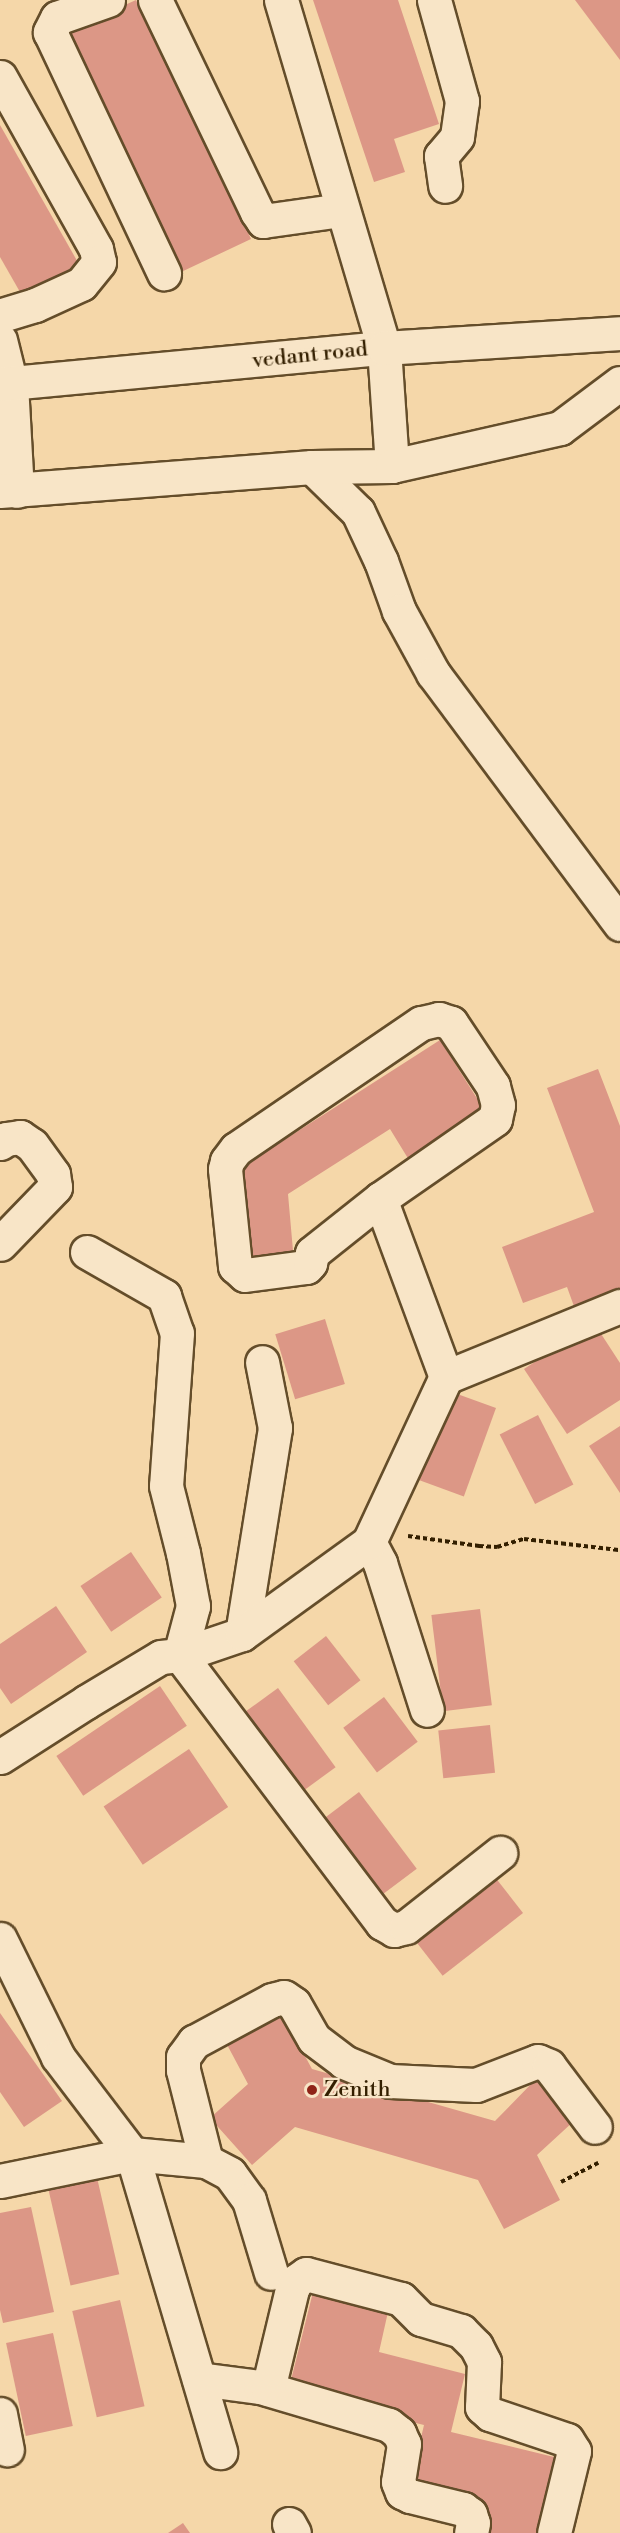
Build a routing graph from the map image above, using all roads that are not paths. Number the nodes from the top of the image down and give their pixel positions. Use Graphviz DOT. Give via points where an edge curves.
graph roads {
  1 [pos="108,0"];
  2 [pos="155,0"];
  3 [pos="281,0"];
  4 [pos="434,0"];
  5 [pos="0,77"];
  6 [pos="445,186"];
  7 [pos="341,210"];
  8 [pos="164,273"];
  9 [pos="0,316"];
  10 [pos="620,333"];
  11 [pos="0,340"];
  12 [pos="384,348"];
  13 [pos="620,383"];
  14 [pos="6,384"];
  15 [pos="392,466"];
  16 [pos="312,467"];
  17 [pos="8,491"];
  18 [pos="620,924"];
  19 [pos="0,1143"];
  20 [pos="380,1199"];
  21 [pos="0,1244"];
  22 [pos="87,1252"];
  23 [pos="620,1306"];
  24 [pos="262,1362"];
  25 [pos="446,1377"];
  26 [pos="371,1537"];
  27 [pos="242,1634"];
  28 [pos="180,1655"];
  29 [pos="427,1710"];
  30 [pos="4,1747"];
  31 [pos="500,1854"];
  32 [pos="0,1939"];
  33 [pos="595,2127"];
  34 [pos="132,2154"];
  35 [pos="206,2161"];
  36 [pos="0,2181"];
  37 [pos="271,2273"];
  38 [pos="199,2379"];
  39 [pos="268,2389"];
  40 [pos="0,2414"];
  41 [pos="7,2449"];
  42 [pos="220,2452"];
  43 [pos="471,2533"];
  44 [pos="554,2533"];
  1 -- 8 [label="street" via="57,18 50,32"];
  2 -- 7 [label="street" via="263,221"];
  3 -- 7 [label="street"];
  4 -- 6 [label="street" via="462,101 457,137 441,156"];
  5 -- 9 [label="street" via="96,249 99,262 81,284"];
  7 -- 12 [label="street"];
  10 -- 12 [label="street, vedant road"];
  11 -- 14 [label="street"];
  12 -- 14 [label="street, vedant road"];
  12 -- 15 [label="street"];
  13 -- 15 [label="street" via="561,428"];
  14 -- 17 [label="street"];
  15 -- 16 [label="street"];
  16 -- 17 [label="street"];
  16 -- 18 [label="street" via="358,512 399,611 433,673"];
  19 -- 21 [label="street" via="20,1137 32,1146 53,1174 55,1186"];
  20 -- 20 [label="street" via="495,1119 498,1105 493,1086 451,1023 439,1019 421,1023 236,1149 225,1169 235,1266 245,1275 306,1267 312,1253"];
  20 -- 25 [label="street"];
  22 -- 28 [label="street" via="164,1296 177,1333 166,1486 193,1606"];
  23 -- 25 [label="street"];
  24 -- 27 [label="street" via="275,1428"];
  25 -- 26 [label="street"];
  26 -- 27 [label="street"];
  26 -- 29 [label="street"];
  27 -- 28 [label="street"];
  28 -- 30 [label="street" via="161,1657"];
  28 -- 31 [label="street" via="382,1923 394,1930 406,1927"];
  32 -- 34 [label="street" via="58,2057"];
  33 -- 35 [label="street" via="549,2066 538,2061 476,2085 390,2081 344,2062 314,2039 294,2004 284,1997 194,2042 183,2057"];
  34 -- 35 [label="street"];
  34 -- 36 [label="street"];
  34 -- 38 [label="street"];
  35 -- 37 [label="street" via="230,2174 249,2200"];
  38 -- 39 [label="street"];
  38 -- 42 [label="street"];
  39 -- 43 [label="street" via="389,2425 404,2444 398,2482 402,2492 463,2509 474,2523"];
  39 -- 44 [label="street" via="296,2281 306,2274 400,2300 421,2319 461,2331 476,2346 484,2362 482,2407 490,2414 567,2440 573,2451"];
  40 -- 41 [label="street"];
}
